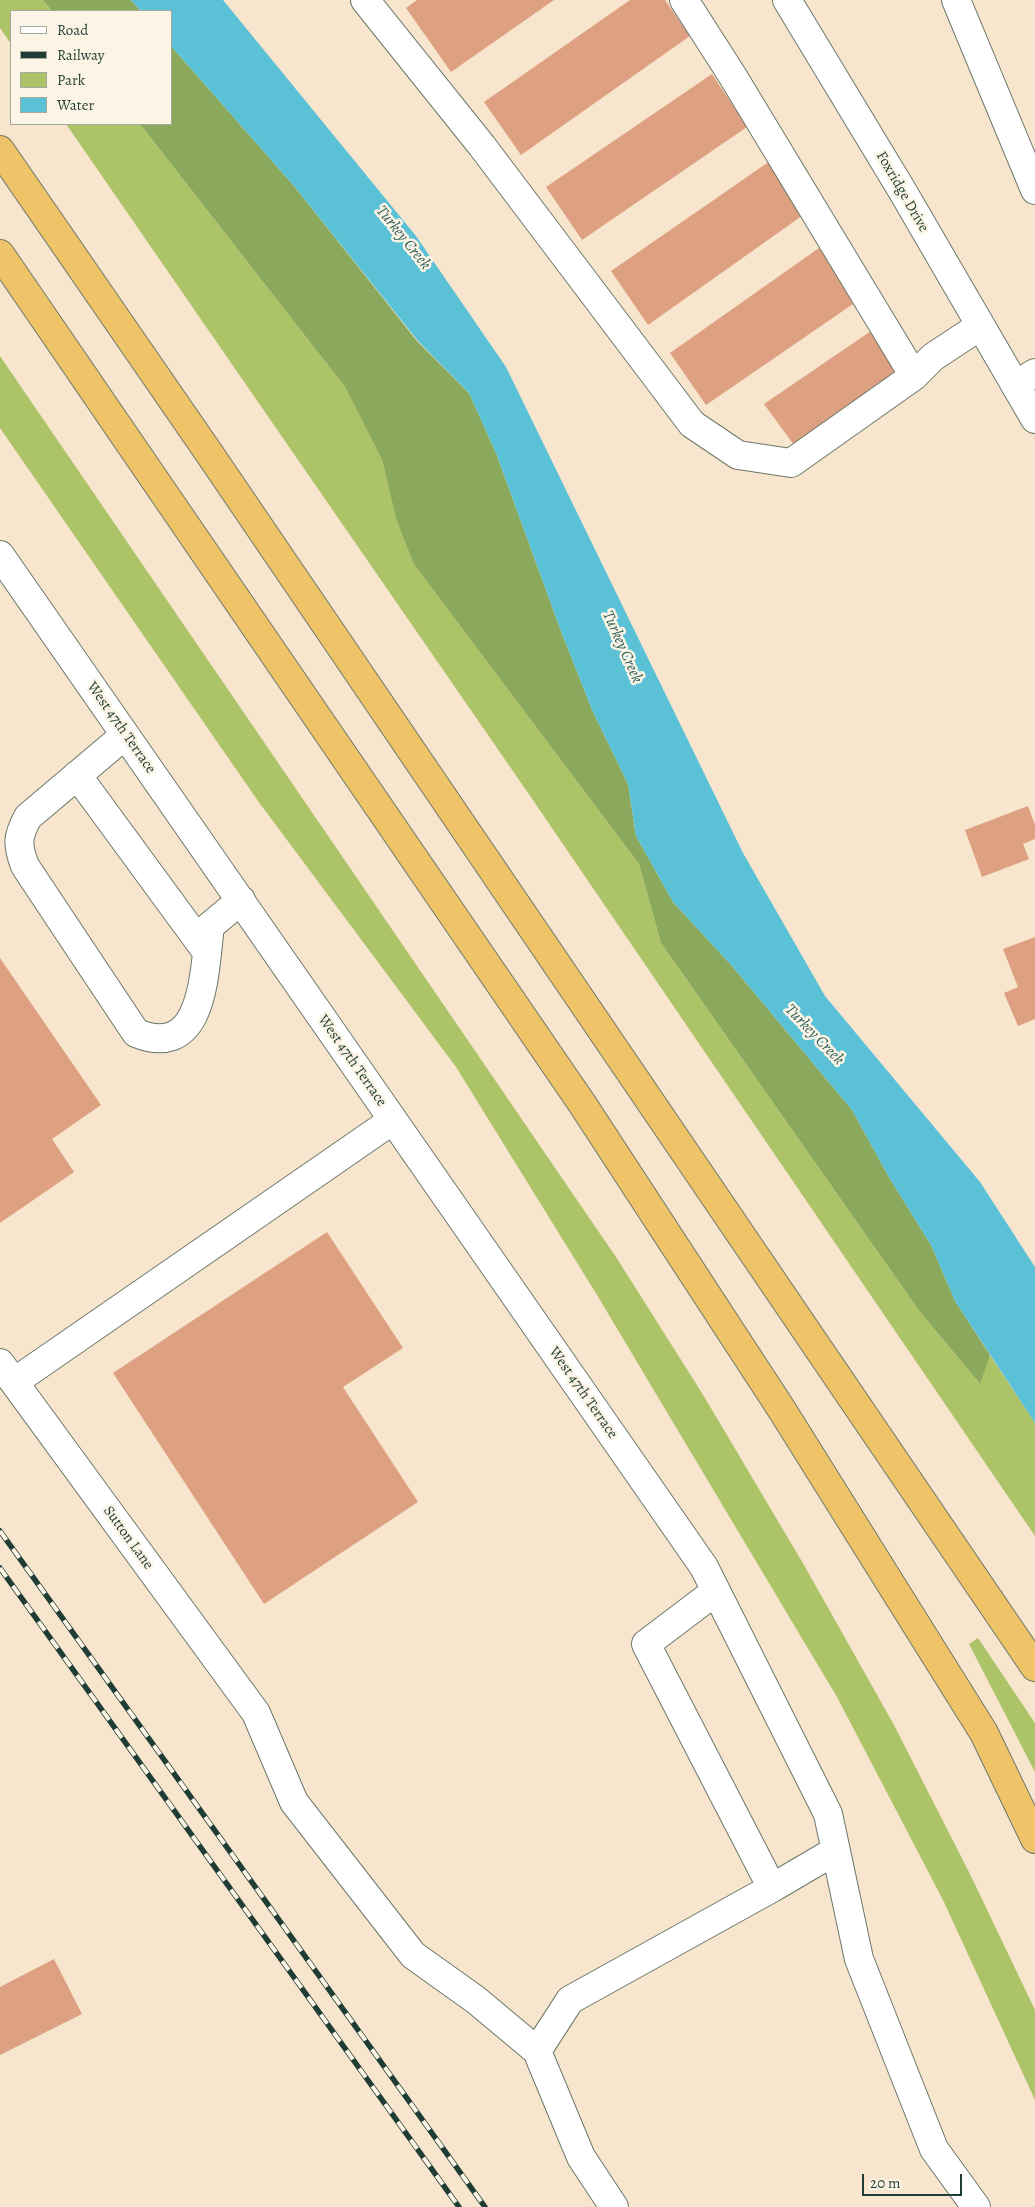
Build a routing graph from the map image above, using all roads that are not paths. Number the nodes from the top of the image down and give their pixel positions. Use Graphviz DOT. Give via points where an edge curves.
graph roads {
  1 [pos="365,0"];
  2 [pos="684,0"];
  3 [pos="787,0"];
  4 [pos="956,0"];
  5 [pos="0,150"];
  6 [pos="1035,190"];
  7 [pos="0,254"];
  8 [pos="980,326"];
  9 [pos="914,376"];
  10 [pos="1025,379"];
  11 [pos="1035,420"];
  12 [pos="0,555"];
  13 [pos="125,735"];
  14 [pos="77,775"];
  15 [pos="240,900"];
  16 [pos="206,952"];
  17 [pos="393,1120"];
  18 [pos="7,1372"];
  19 [pos="716,1591"];
  20 [pos="1035,1667"];
  21 [pos="1035,1839"];
  22 [pos="835,1851"];
  23 [pos="772,1888"];
  24 [pos="537,2051"];
  25 [pos="614,2207"];
  26 [pos="976,2207"];
  1 -- 9 [label="street" via="482,146 692,424 738,454 791,464"];
  2 -- 9 [label="street"];
  3 -- 8 [label="street, Foxridge Drive"];
  4 -- 6 [label="street"];
  5 -- 20 [label="highway"];
  7 -- 21 [label="highway" via="583,1106 782,1410 984,1733"];
  8 -- 9 [label="street" via="934,357"];
  8 -- 10 [label="street, Foxridge Drive"];
  10 -- 11 [label="street, Foxridge Drive"];
  12 -- 13 [label="street, West 47th Terrace"];
  13 -- 14 [label="street"];
  13 -- 15 [label="street, West 47th Terrace"];
  14 -- 16 [label="street"];
  14 -- 16 [label="street" via="28,817 21,830 18,848 25,866 136,1032 152,1039 173,1037 190,1022 200,1000"];
  15 -- 16 [label="street" via="210,926"];
  15 -- 17 [label="street, West 47th Terrace"];
  17 -- 18 [label="street"];
  17 -- 19 [label="street, West 47th Terrace" via="704,1567"];
  18 -- 24 [label="street, Sutton Lane" via="256,1713 294,1802 413,1955 476,2000"];
  19 -- 22 [label="street, West 47th Terrace" via="828,1814"];
  19 -- 23 [label="street" via="646,1644"];
  22 -- 23 [label="street"];
  22 -- 26 [label="street, West 47th Terrace" via="859,1959 930,2140"];
  23 -- 24 [label="street" via="570,2000"];
  24 -- 25 [label="street" via="581,2157"];
}
